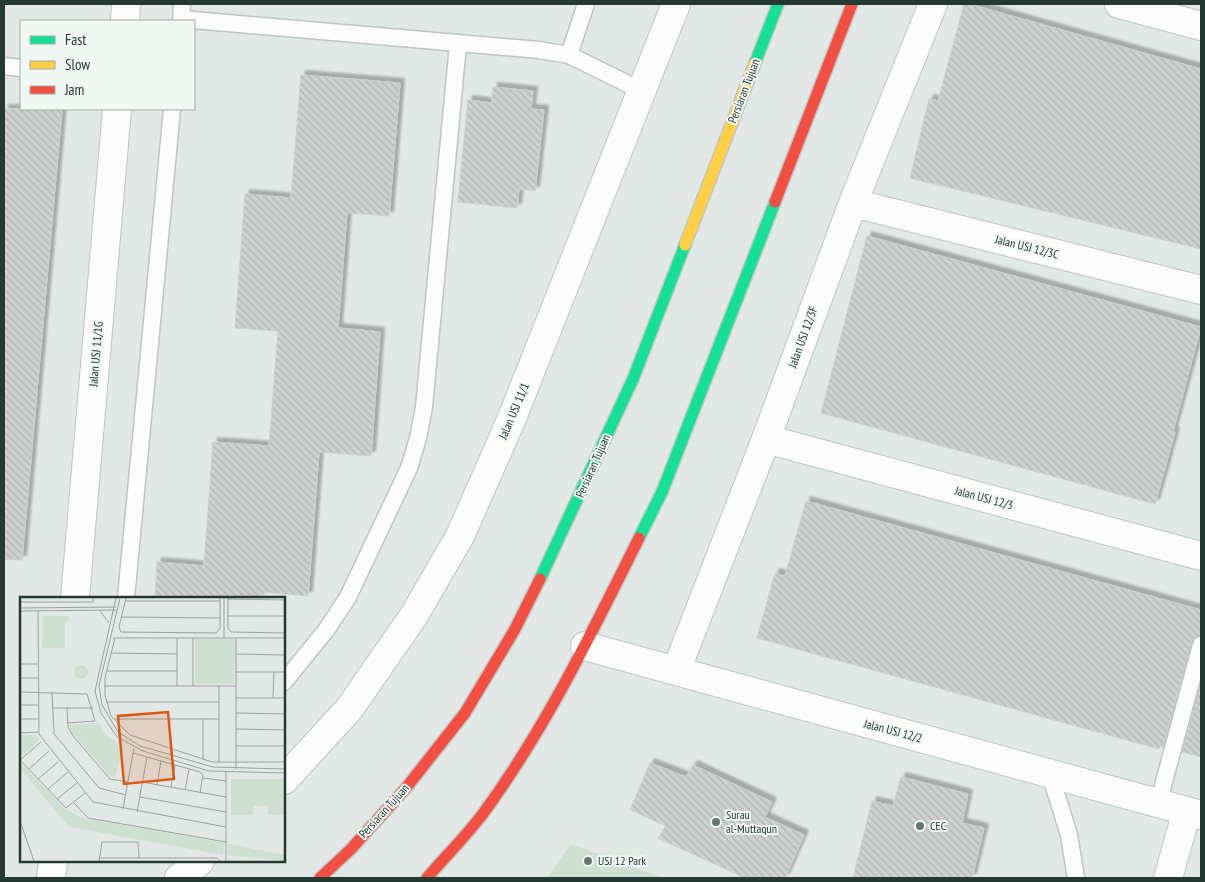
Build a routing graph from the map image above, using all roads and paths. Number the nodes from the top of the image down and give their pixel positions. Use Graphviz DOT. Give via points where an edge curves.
graph roads {
  1 [pos="126,4"];
  2 [pos="586,4"];
  3 [pos="676,4"];
  4 [pos="778,4"];
  5 [pos="852,4"];
  6 [pos="933,4"];
  7 [pos="1119,4"];
  8 [pos="181,15"];
  9 [pos="125,20"];
  10 [pos="1201,26"];
  11 [pos="458,44"];
  12 [pos="569,55"];
  13 [pos="4,66"];
  14 [pos="20,68"];
  15 [pos="642,91"];
  16 [pos="117,110"];
  17 [pos="172,110"];
  18 [pos="853,203"];
  19 [pos="1201,290"];
  20 [pos="766,439"];
  21 [pos="1201,556"];
  22 [pos="76,597"];
  23 [pos="126,597"];
  24 [pos="1201,645"];
  25 [pos="585,646"];
  26 [pos="676,671"];
  27 [pos="285,681"];
  28 [pos="1050,774"];
  29 [pos="285,779"];
  30 [pos="1158,804"];
  31 [pos="1194,814"];
  32 [pos="53,862"];
  33 [pos="199,862"];
  34 [pos="51,878"];
  35 [pos="179,878"];
  36 [pos="320,878"];
  37 [pos="428,878"];
  38 [pos="1076,878"];
  39 [pos="1168,878"];
  1 -- 9 [label="street"];
  2 -- 12 [label="lane"];
  3 -- 15 [label="street, Jalan USJ 11/1"];
  4 -- 36 [label="main road, Persiaran Tujuan" via="633,379 556,548 515,629 465,713 406,788"];
  5 -- 25 [label="main road" via="662,492"];
  6 -- 18 [label="street, Jalan USJ 12/3F"];
  7 -- 10 [label="street"];
  8 -- 11 [label="lane"];
  11 -- 12 [label="lane"];
  11 -- 27 [label="lane" via="424,407 418,438 408,468 348,597"];
  12 -- 15 [label="lane"];
  13 -- 14 [label="lane"];
  15 -- 29 [label="street, Jalan USJ 11/1" via="512,418 460,536 413,618 349,709"];
  16 -- 22 [label="street, Jalan USJ 11/1G"];
  17 -- 23 [label="lane"];
  18 -- 19 [label="street, Jalan USJ 12/3C"];
  18 -- 20 [label="street, Jalan USJ 12/3F"];
  20 -- 21 [label="street, Jalan USJ 12/3"];
  20 -- 26 [label="street, Jalan USJ 12/3F"];
  24 -- 30 [label="lane"];
  25 -- 26 [label="street, Jalan USJ 12/2"];
  25 -- 37 [label="main road" via="524,752 481,816"];
  26 -- 28 [label="street, Jalan USJ 12/2"];
  28 -- 30 [label="street, Jalan USJ 12/2"];
  28 -- 38 [label="lane" via="1069,835"];
  30 -- 31 [label="street, Jalan USJ 12/2"];
  31 -- 39 [label="street"];
  32 -- 34 [label="street"];
  33 -- 35 [label="street"];
}
